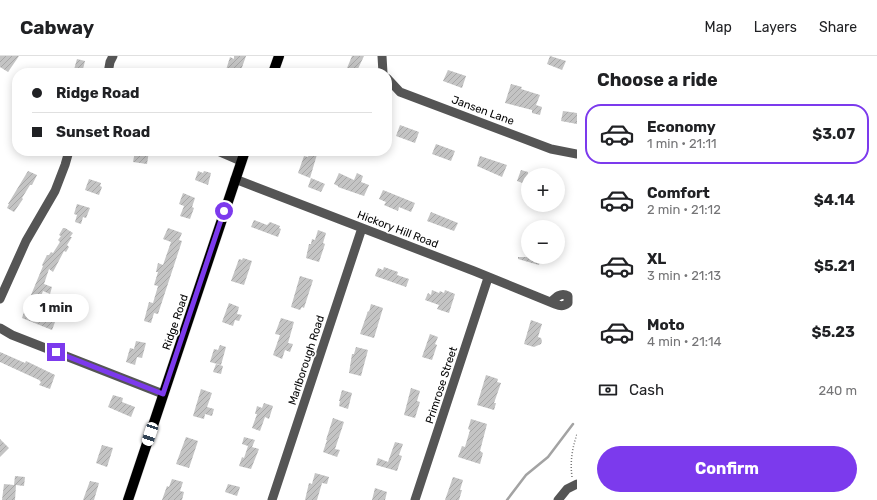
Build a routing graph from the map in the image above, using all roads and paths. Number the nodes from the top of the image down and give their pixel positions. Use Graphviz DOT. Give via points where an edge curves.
graph roads {
  1 [pos="114,56"];
  2 [pos="279,56"];
  3 [pos="382,56"];
  4 [pos="109,68"];
  5 [pos="275,68"];
  6 [pos="383,68"];
  7 [pos="392,83"];
  8 [pos="577,154"];
  9 [pos="68,156"];
  10 [pos="230,156"];
  11 [pos="243,156"];
  12 [pos="241,161"];
  13 [pos="235,179"];
  14 [pos="362,228"];
  15 [pos="488,278"];
  16 [pos="0,299"];
  17 [pos="551,302"];
  18 [pos="0,328"];
  19 [pos="163,394"];
  20 [pos="577,434"];
  21 [pos="575,486"];
  22 [pos="128,500"];
  23 [pos="272,500"];
  24 [pos="416,500"];
  25 [pos="558,500"];
  1 -- 4 [label="street"];
  2 -- 5 [label="main road"];
  3 -- 6 [label="street"];
  7 -- 8 [label="street, Jansen Lane" via="400,92 551,149"];
  9 -- 16 [label="street" via="55,191 26,241"];
  10 -- 12 [label="street"];
  11 -- 12 [label="main road, Ridge Road"];
  12 -- 13 [label="main road, Ridge Road"];
  13 -- 14 [label="street, Hickory Hill Road"];
  13 -- 19 [label="main road, Ridge Road"];
  14 -- 15 [label="street, Hickory Hill Road"];
  14 -- 23 [label="street, Marlborough Road"];
  15 -- 17 [label="street, Hickory Hill Road"];
  15 -- 24 [label="street, Primrose Street"];
  18 -- 19 [label="street"];
  19 -- 22 [label="main road, Ridge Road"];
  20 -- 21 [label="path" via="570,463"];
  21 -- 25 [label="street" via="567,489"];
}
